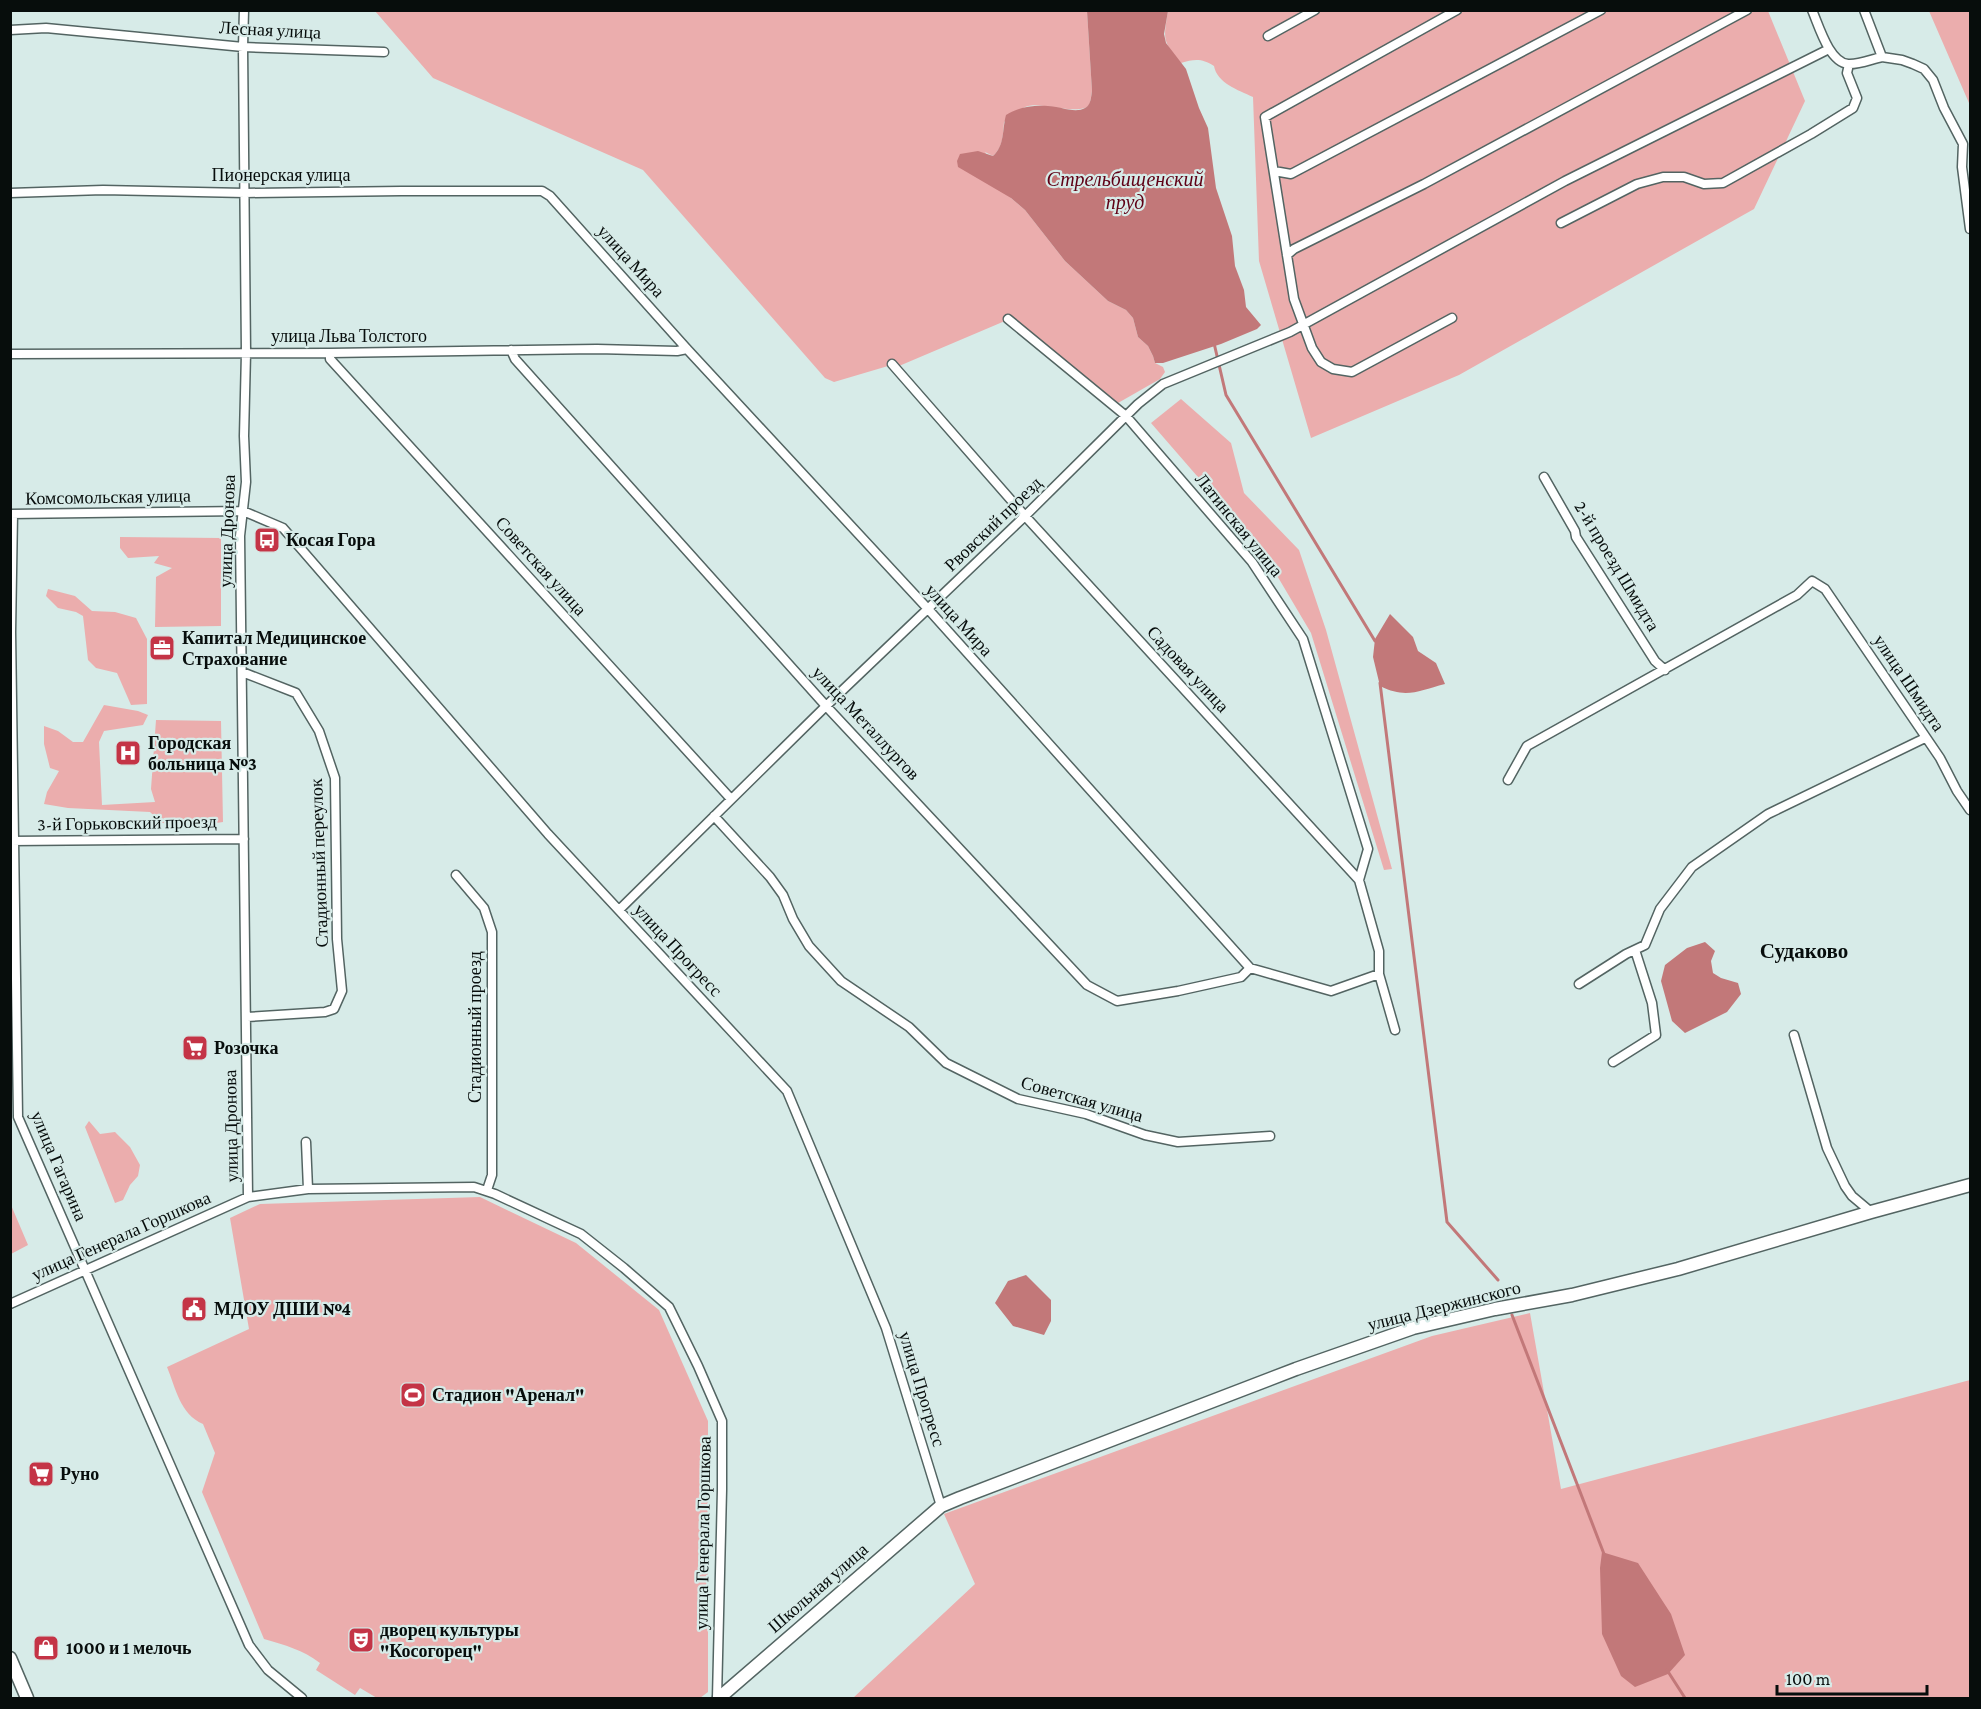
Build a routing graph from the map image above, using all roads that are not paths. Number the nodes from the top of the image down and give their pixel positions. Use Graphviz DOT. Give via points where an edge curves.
graph roads {
  1 [pos="244,10"];
  2 [pos="1315,10"];
  3 [pos="1457,10"];
  4 [pos="1601,10"];
  5 [pos="1747,10"];
  6 [pos="1812,10"];
  7 [pos="1864,10"];
  8 [pos="10,30"];
  9 [pos="1268,36"];
  10 [pos="243,47"];
  11 [pos="1829,50"];
  12 [pos="384,51"];
  13 [pos="1882,57"];
  14 [pos="1848,64"];
  15 [pos="1274,171"];
  16 [pos="10,193"];
  17 [pos="245,193"];
  18 [pos="550,196"];
  19 [pos="1561,223"];
  20 [pos="1971,229"];
  21 [pos="1287,255"];
  22 [pos="1452,318"];
  23 [pos="1008,319"];
  24 [pos="1304,325"];
  25 [pos="687,349"];
  26 [pos="511,350"];
  27 [pos="246,353"];
  28 [pos="330,353"];
  29 [pos="10,354"];
  30 [pos="892,364"];
  31 [pos="1126,416"];
  32 [pos="1544,477"];
  33 [pos="243,511"];
  34 [pos="12,514"];
  35 [pos="1025,516"];
  36 [pos="928,609"];
  37 [pos="1665,670"];
  38 [pos="242,672"];
  39 [pos="826,706"];
  40 [pos="1925,738"];
  41 [pos="1508,780"];
  42 [pos="731,799"];
  43 [pos="1971,810"];
  44 [pos="714,816"];
  45 [pos="244,838"];
  46 [pos="12,841"];
  47 [pos="456,875"];
  48 [pos="1359,880"];
  49 [pos="619,910"];
  50 [pos="1635,950"];
  51 [pos="1250,968"];
  52 [pos="1379,974"];
  53 [pos="1580,984"];
  54 [pos="247,1017"];
  55 [pos="1395,1030"];
  56 [pos="1794,1035"];
  57 [pos="1613,1062"];
  58 [pos="1270,1136"];
  59 [pos="306,1142"];
  60 [pos="1971,1185"];
  61 [pos="309,1189"];
  62 [pos="487,1190"];
  63 [pos="248,1197"];
  64 [pos="1871,1212"];
  65 [pos="86,1271"];
  66 [pos="10,1304"];
  67 [pos="941,1506"];
  68 [pos="10,1658"];
  69 [pos="297,1697"];
  70 [pos="27,1698"];
  71 [pos="718,1698"];
  1 -- 10 [label="street, улица Дронова"];
  2 -- 9 [label="street"];
  3 -- 15 [label="street" via="1265,117"];
  4 -- 15 [label="street" via="1291,174"];
  5 -- 21 [label="street"];
  6 -- 11 [label="street"];
  7 -- 13 [label="street"];
  8 -- 10 [label="street, Лесная улица" via="46,28"];
  10 -- 12 [label="street, Лесная улица"];
  10 -- 17 [label="street, улица Дронова"];
  11 -- 14 [label="street"];
  11 -- 24 [label="street, Рвовский проезд" via="1565,181"];
  13 -- 14 [label="street"];
  13 -- 20 [label="street" via="1913,64 1933,80 1963,144 1962,167"];
  14 -- 19 [label="street" via="1847,73 1857,98 1853,108 1723,183 1663,177 1637,184"];
  15 -- 21 [label="street"];
  16 -- 17 [label="street, Пионерская улица"];
  17 -- 18 [label="street, Пионерская улица" via="542,191"];
  17 -- 27 [label="street, улица Дронова"];
  18 -- 25 [label="street, улица Мира"];
  21 -- 24 [label="street" via="1294,299"];
  22 -- 24 [label="street" via="1352,372 1333,369 1322,362"];
  23 -- 31 [label="street, Латинская улица"];
  24 -- 31 [label="street, Рвовский проезд" via="1163,384"];
  25 -- 26 [label="street, улица Льва Толстого"];
  25 -- 36 [label="street, улица Мира"];
  26 -- 28 [label="street, улица Льва Толстого"];
  26 -- 39 [label="street, улица Металлургов"];
  27 -- 28 [label="street, улица Льва Толстого"];
  27 -- 29 [label="street, улица Льва Толстого"];
  27 -- 33 [label="street, улица Дронова"];
  28 -- 42 [label="street, Советская улица" via="330,359"];
  30 -- 35 [label="street, Садовая улица"];
  31 -- 35 [label="street, Рвовский проезд"];
  31 -- 48 [label="street, Латинская улица" via="1252,562 1303,639 1368,849"];
  32 -- 37 [label="street, 2-й проезд Шмидта" via="1576,537 1655,661"];
  33 -- 34 [label="street, Комсомольская улица"];
  33 -- 38 [label="street, улица Дронова"];
  33 -- 49 [label="street, улица Прогресс" via="283,528 548,834"];
  34 -- 46 [label="street, улица Гагарина"];
  35 -- 36 [label="street, Рвовский проезд"];
  35 -- 48 [label="street, Садовая улица"];
  36 -- 39 [label="street, Рвовский проезд"];
  36 -- 51 [label="street, улица Мира"];
  37 -- 40 [label="street, улица Шмидта" via="1797,595 1812,581 1825,589"];
  37 -- 41 [label="street" via="1527,746"];
  38 -- 45 [label="street, улица Дронова"];
  38 -- 54 [label="street, Стадионный переулок" via="296,693 319,731 335,778 337,939 342,992 334,1009 325,1012"];
  39 -- 42 [label="street, Рвовский проезд"];
  39 -- 51 [label="street, улица Металлургов" via="1087,985 1117,1001 1241,977"];
  40 -- 43 [label="street, улица Шмидта"];
  40 -- 50 [label="street" via="1768,814 1692,867 1660,909 1645,945"];
  42 -- 44 [label="street, Рвовский проезд"];
  44 -- 49 [label="street, Рвовский проезд"];
  44 -- 58 [label="street, Советская улица" via="770,877 809,946 841,981 909,1027 946,1063 1018,1099 1086,1114 1145,1135 1178,1142"];
  45 -- 46 [label="street, 3-й Горьковский проезд"];
  45 -- 54 [label="street, улица Дронова"];
  46 -- 65 [label="street, улица Гагарина" via="18,1117"];
  47 -- 62 [label="street, Стадионный проезд" via="484,908 492,932 492,1175"];
  48 -- 52 [label="street, Садовая улица" via="1379,951"];
  49 -- 67 [label="street, улица Прогресс" via="787,1091 886,1328"];
  50 -- 53 [label="street"];
  50 -- 57 [label="street" via="1652,1003 1656,1035"];
  51 -- 52 [label="street" via="1331,991"];
  52 -- 55 [label="street, Садовая улица"];
  54 -- 63 [label="street, улица Дронова"];
  56 -- 64 [label="street" via="1827,1148 1845,1186"];
  59 -- 61 [label="street"];
  60 -- 64 [label="street, улица Дзержинского"];
  61 -- 62 [label="street, улица Генерала Горшкова"];
  61 -- 63 [label="street, улица Генерала Горшкова"];
  62 -- 71 [label="street, улица Генерала Горшкова" via="580,1234 624,1268 669,1307 698,1366 722,1421"];
  63 -- 65 [label="street, улица Генерала Горшкова"];
  64 -- 67 [label="street, улица Дзержинского" via="1678,1269 1413,1328"];
  65 -- 66 [label="street, улица Генерала Горшкова"];
  65 -- 69 [label="street, улица Гагарина" via="249,1645"];
  67 -- 71 [label="street, Школьная улица"];
  68 -- 70 [label="street"];
}
